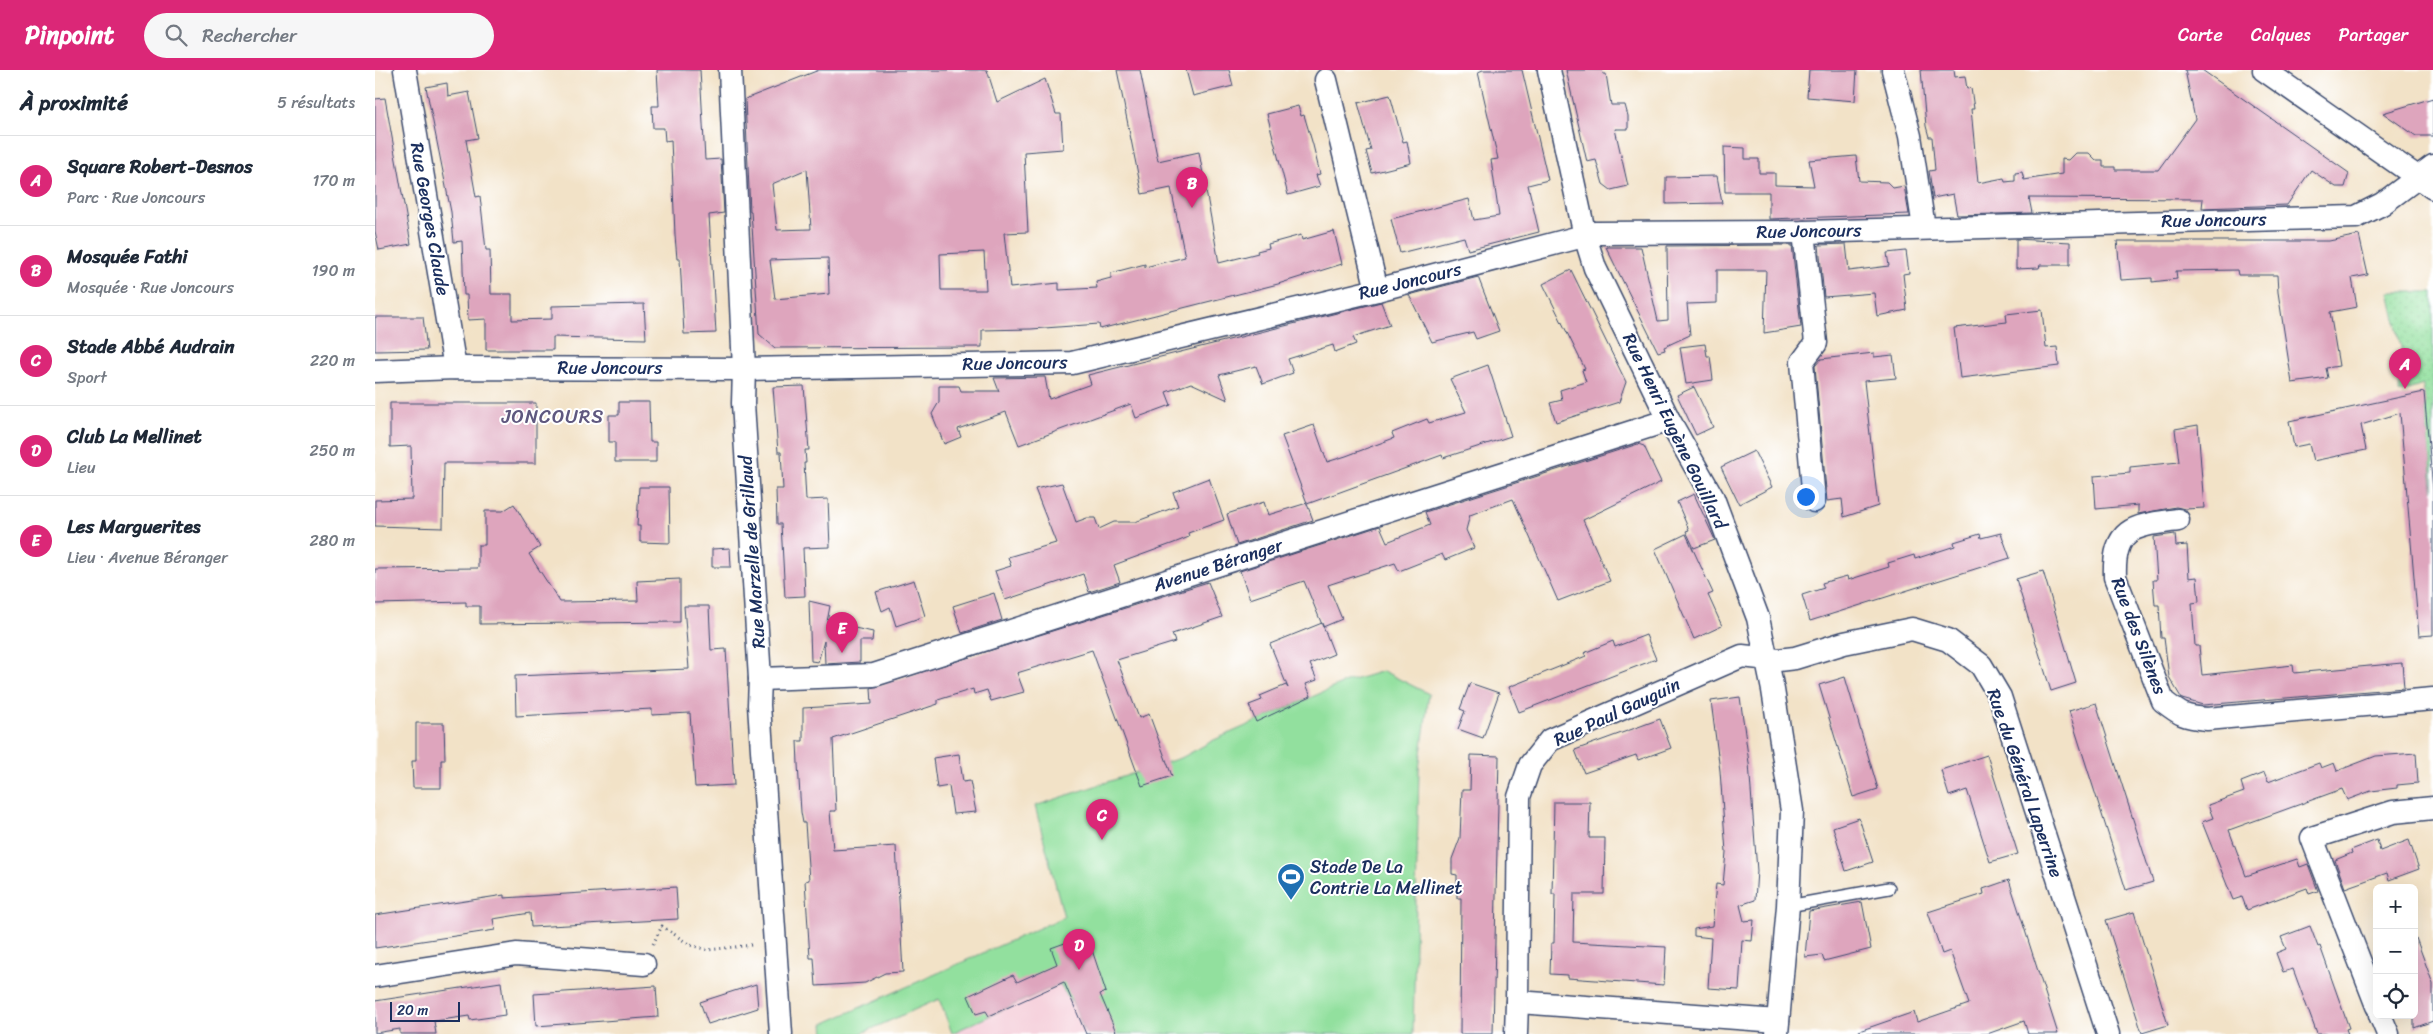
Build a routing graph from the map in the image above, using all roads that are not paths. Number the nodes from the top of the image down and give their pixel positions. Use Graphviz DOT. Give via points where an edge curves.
graph roads {
  1 [pos="405,70"];
  2 [pos="730,70"];
  3 [pos="1549,70"];
  4 [pos="1893,70"];
  5 [pos="2263,70"];
  6 [pos="1326,80"];
  7 [pos="2428,177"];
  8 [pos="1924,228"];
  9 [pos="1804,232"];
  10 [pos="1585,236"];
  11 [pos="1377,290"];
  12 [pos="455,368"];
  13 [pos="744,369"];
  14 [pos="375,371"];
  15 [pos="1669,420"];
  16 [pos="1814,501"];
  17 [pos="2178,520"];
  18 [pos="1767,658"];
  19 [pos="760,679"];
  20 [pos="2433,699"];
  21 [pos="2433,808"];
  22 [pos="1889,888"];
  23 [pos="1788,906"];
  24 [pos="644,964"];
  25 [pos="375,976"];
  26 [pos="2373,996"];
  27 [pos="1517,1002"];
  28 [pos="2382,1019"];
  29 [pos="1777,1027"];
  30 [pos="781,1034"];
  31 [pos="1516,1034"];
  32 [pos="2108,1034"];
  33 [pos="2388,1034"];
  1 -- 12 [label="street, Rue Georges Claude"];
  2 -- 13 [label="street, Rue Marzelle de Grillaud"];
  3 -- 10 [label="street, Rue Henri Eugène Gouillard"];
  4 -- 8 [label="street" via="1910,136"];
  5 -- 7 [label="street"];
  6 -- 11 [label="street"];
  7 -- 8 [label="street, Rue Joncours" via="2356,217"];
  8 -- 9 [label="street, Rue Joncours"];
  9 -- 10 [label="street, Rue Joncours" via="1595,233"];
  9 -- 16 [label="street" via="1816,342 1802,362"];
  10 -- 11 [label="street, Rue Joncours"];
  10 -- 15 [label="street, Rue Henri Eugène Gouillard" via="1595,268"];
  11 -- 13 [label="street, Rue Joncours" via="1072,363"];
  12 -- 13 [label="street, Rue Joncours"];
  12 -- 14 [label="street, Rue Joncours"];
  13 -- 19 [label="street, Rue Marzelle de Grillaud" via="743,403"];
  15 -- 18 [label="street, Rue Henri Eugène Gouillard" via="1713,498 1758,618"];
  15 -- 19 [label="street, Avenue Béranger" via="874,675"];
  17 -- 20 [label="street, Rue des Silènes" via="2133,528 2121,539 2114,557 2115,577 2163,701 2174,710 2186,717 2207,719"];
  18 -- 23 [label="street, Rue Henri Eugène Gouillard" via="1792,811"];
  18 -- 27 [label="street, Rue Paul Gauguin" via="1742,656 1550,740 1530,765 1519,797"];
  18 -- 32 [label="street, Rue du Général Laperrine" via="1795,658 1913,628 1948,640 1981,665 1999,697"];
  19 -- 30 [label="street, Rue Marzelle de Grillaud" via="759,705"];
  21 -- 26 [label="street" via="2393,812 2313,838"];
  22 -- 23 [label="lane"];
  23 -- 29 [label="street, Rue Henri Eugène Gouillard"];
  24 -- 25 [label="street" via="516,954"];
  27 -- 29 [label="street"];
  27 -- 31 [label="street, Rue Paul Gauguin"];
  28 -- 33 [label="street"];
}
